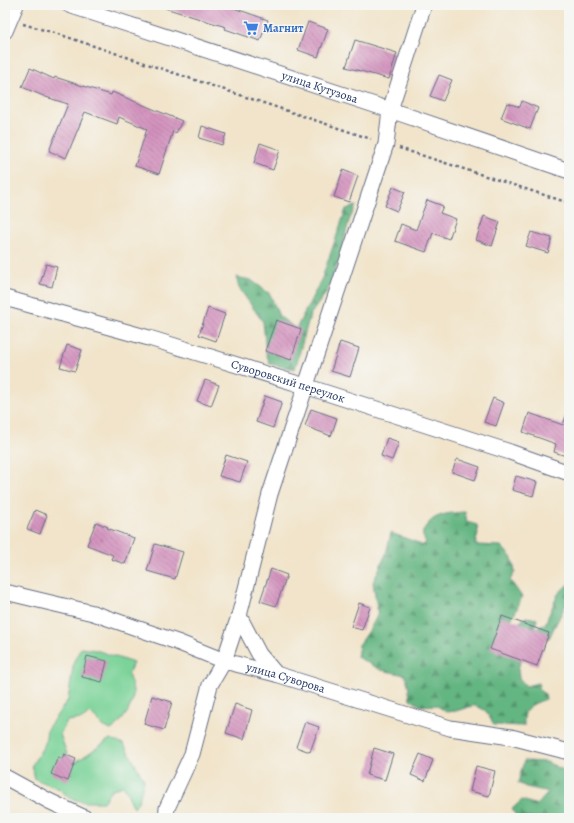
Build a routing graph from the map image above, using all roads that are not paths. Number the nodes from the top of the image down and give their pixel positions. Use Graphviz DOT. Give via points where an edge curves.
graph roads {
  1 [pos="16,5"];
  2 [pos="69,5"];
  3 [pos="424,5"];
  4 [pos="7,26"];
  5 [pos="390,110"];
  6 [pos="569,171"];
  7 [pos="5,298"];
  8 [pos="306,386"];
  9 [pos="569,473"];
  10 [pos="5,592"];
  11 [pos="239,616"];
  12 [pos="224,661"];
  13 [pos="276,674"];
  14 [pos="569,752"];
  15 [pos="5,777"];
  16 [pos="85,818"];
  17 [pos="166,818"];
  1 -- 4 [label="street"];
  2 -- 5 [label="street, улица Кутузова"];
  3 -- 5 [label="street"];
  5 -- 6 [label="street, улица Кутузова"];
  5 -- 8 [label="street" via="386,144"];
  7 -- 8 [label="street, Суворовский переулок" via="149,338"];
  8 -- 9 [label="street, Суворовский переулок"];
  8 -- 11 [label="street" via="270,494"];
  10 -- 12 [label="street, улица Суворова" via="93,613"];
  11 -- 12 [label="street"];
  11 -- 13 [label="street" via="259,654"];
  12 -- 13 [label="street, улица Суворова"];
  12 -- 17 [label="street" via="210,685 192,754 167,808"];
  13 -- 14 [label="street, улица Суворова" via="450,728 511,737"];
  15 -- 16 [label="street"];
}
